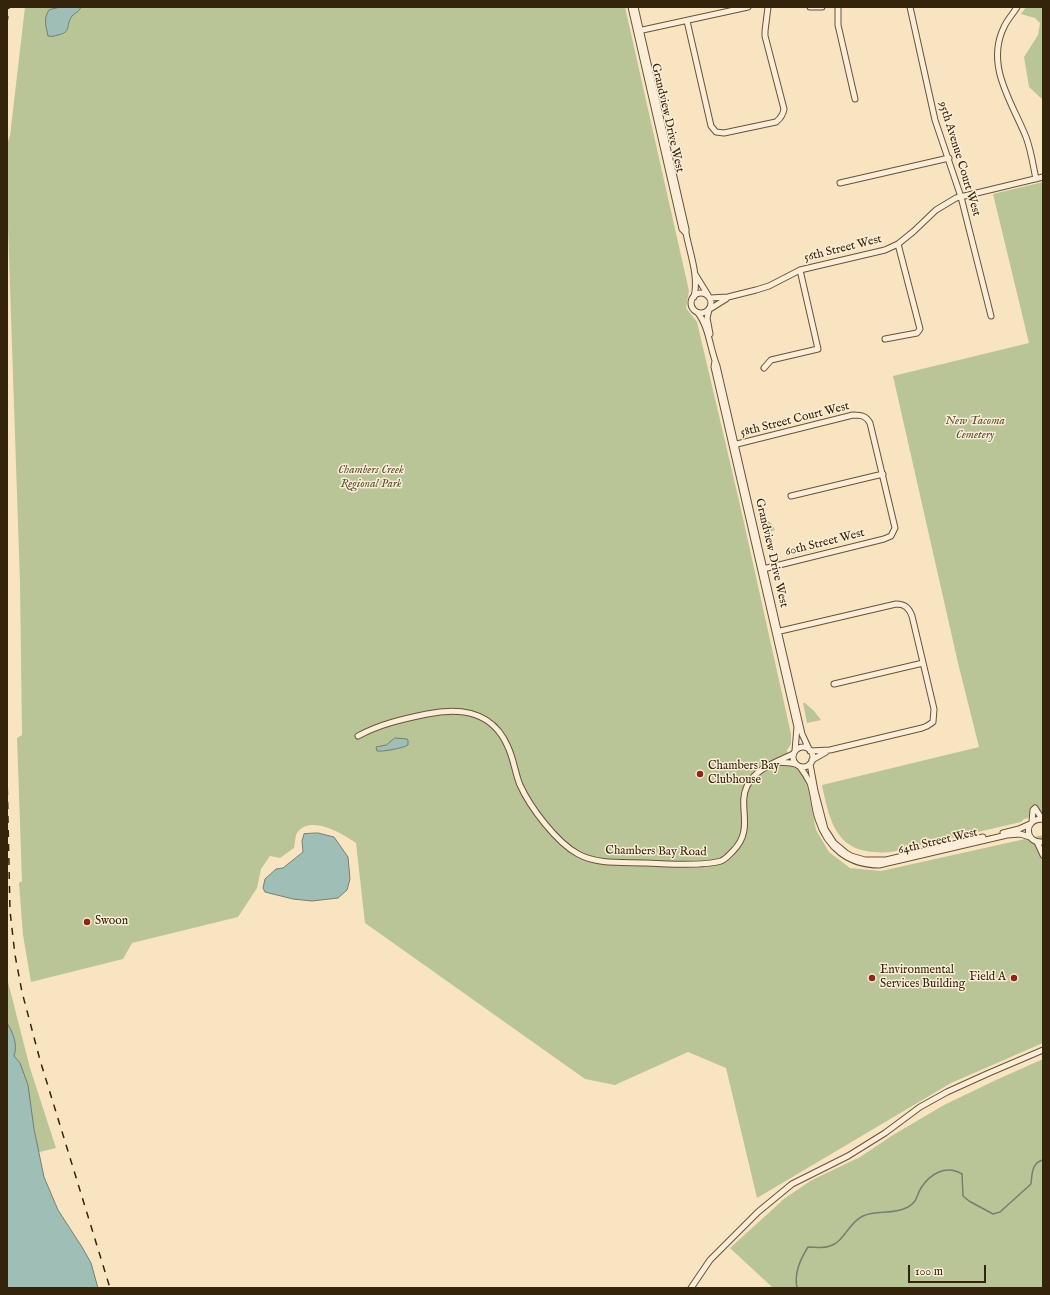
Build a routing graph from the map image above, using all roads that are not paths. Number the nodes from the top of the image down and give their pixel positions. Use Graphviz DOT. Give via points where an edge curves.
graph roads {
  1 [pos="631,7"];
  2 [pos="635,7"];
  3 [pos="748,7"];
  4 [pos="768,7"];
  5 [pos="810,7"];
  6 [pos="822,7"];
  7 [pos="838,7"];
  8 [pos="910,7"];
  9 [pos="1017,7"];
  10 [pos="687,21"];
  11 [pos="639,31"];
  12 [pos="855,99"];
  13 [pos="949,158"];
  14 [pos="1043,177"];
  15 [pos="1036,179"];
  16 [pos="840,183"];
  17 [pos="961,197"];
  18 [pos="898,244"];
  19 [pos="800,270"];
  20 [pos="695,274"];
  21 [pos="694,297"];
  22 [pos="709,297"];
  23 [pos="728,297"];
  24 [pos="709,310"];
  25 [pos="698,313"];
  26 [pos="991,316"];
  27 [pos="709,337"];
  28 [pos="885,339"];
  29 [pos="764,368"];
  30 [pos="734,445"];
  31 [pos="883,474"];
  32 [pos="791,496"];
  33 [pos="762,569"];
  34 [pos="777,632"];
  35 [pos="923,663"];
  36 [pos="834,684"];
  37 [pos="358,736"];
  38 [pos="809,750"];
  39 [pos="830,750"];
  40 [pos="794,752"];
  41 [pos="775,762"];
  42 [pos="811,762"];
  43 [pos="795,764"];
  44 [pos="800,767"];
  45 [pos="1042,819"];
  46 [pos="1031,823"];
  47 [pos="1030,837"];
  48 [pos="1037,842"];
  49 [pos="1043,842"];
  50 [pos="1043,855"];
  51 [pos="851,857"];
  52 [pos="1043,1050"];
  53 [pos="691,1288"];
  1 -- 11 [label="street, Grandview Drive West"];
  2 -- 11 [label="street, Grandview Drive West"];
  3 -- 10 [label="street"];
  4 -- 10 [label="street" via="765,31 783,113 776,122 724,133 716,132 711,126"];
  5 -- 6 [label="street"];
  7 -- 12 [label="street" via="838,25"];
  8 -- 13 [label="street, 95th Avenue Court West" via="935,120"];
  9 -- 15 [label="street" via="1000,35 998,59 1007,95 1027,140"];
  10 -- 11 [label="street"];
  11 -- 20 [label="street, Grandview Drive West"];
  13 -- 16 [label="street"];
  13 -- 17 [label="street, 95th Avenue Court West"];
  14 -- 15 [label="street, 56th Street West"];
  15 -- 17 [label="street, 56th Street West"];
  17 -- 18 [label="street, 56th Street West" via="936,210"];
  17 -- 26 [label="street, 95th Avenue Court West"];
  18 -- 19 [label="street, 56th Street West" via="878,252"];
  18 -- 28 [label="street" via="920,329 917,332"];
  19 -- 23 [label="street, 56th Street West" via="769,286"];
  19 -- 29 [label="street" via="818,349 771,360"];
  20 -- 21 [label="street, Grandview Drive West"];
  20 -- 22 [label="street, Grandview Drive West"];
  21 -- 22 [label="street" via="703,294"];
  21 -- 25 [label="street" via="692,307"];
  22 -- 23 [label="street, 56th Street West"];
  22 -- 24 [label="street"];
  23 -- 24 [label="street, 56th Street West"];
  24 -- 25 [label="street"];
  24 -- 27 [label="street, Grandview Drive West"];
  25 -- 27 [label="street, Grandview Drive West"];
  27 -- 30 [label="street, Grandview Drive West" via="718,366"];
  30 -- 31 [label="street, 58th Street Court West" via="854,415 863,416 870,424"];
  30 -- 33 [label="street, Grandview Drive West"];
  31 -- 32 [label="street"];
  31 -- 33 [label="street, 60th Street West" via="895,528 889,538"];
  33 -- 34 [label="street, Grandview Drive West"];
  34 -- 35 [label="street" via="900,604 910,610"];
  34 -- 38 [label="street, Grandview Drive West" via="802,734"];
  34 -- 40 [label="street, Grandview Drive West" via="797,726"];
  35 -- 36 [label="street"];
  35 -- 39 [label="street" via="934,709 933,722 922,728"];
  37 -- 41 [label="street, Chambers Bay Road" via="387,723 443,712 461,711 480,717 499,731 511,754 525,796 545,824 578,854 597,861 609,862 708,864 725,859 743,835 744,796 748,785 764,768"];
  38 -- 39 [label="street"];
  38 -- 40 [label="street" via="802,747"];
  38 -- 42 [label="street" via="812,755"];
  39 -- 42 [label="street"];
  40 -- 41 [label="street, Chambers Bay Road"];
  40 -- 43 [label="street"];
  41 -- 43 [label="street"];
  42 -- 44 [label="street"];
  42 -- 51 [label="street" via="810,770 825,829 834,843"];
  43 -- 44 [label="street"];
  44 -- 51 [label="street" via="810,783 818,819 827,839 837,851"];
  45 -- 46 [label="street, 64th Street West"];
  45 -- 46 [label="street" via="1035,808"];
  46 -- 47 [label="street" via="1028,829"];
  46 -- 51 [label="street, 64th Street West" via="1019,829 893,858 872,861"];
  47 -- 48 [label="street"];
  47 -- 51 [label="street, 64th Street West" via="1020,834 1007,835 879,865 864,864"];
  48 -- 49 [label="street"];
  48 -- 50 [label="street"];
  52 -- 53 [label="street" via="940,1096 848,1156 792,1184 758,1212 710,1260"];
}
